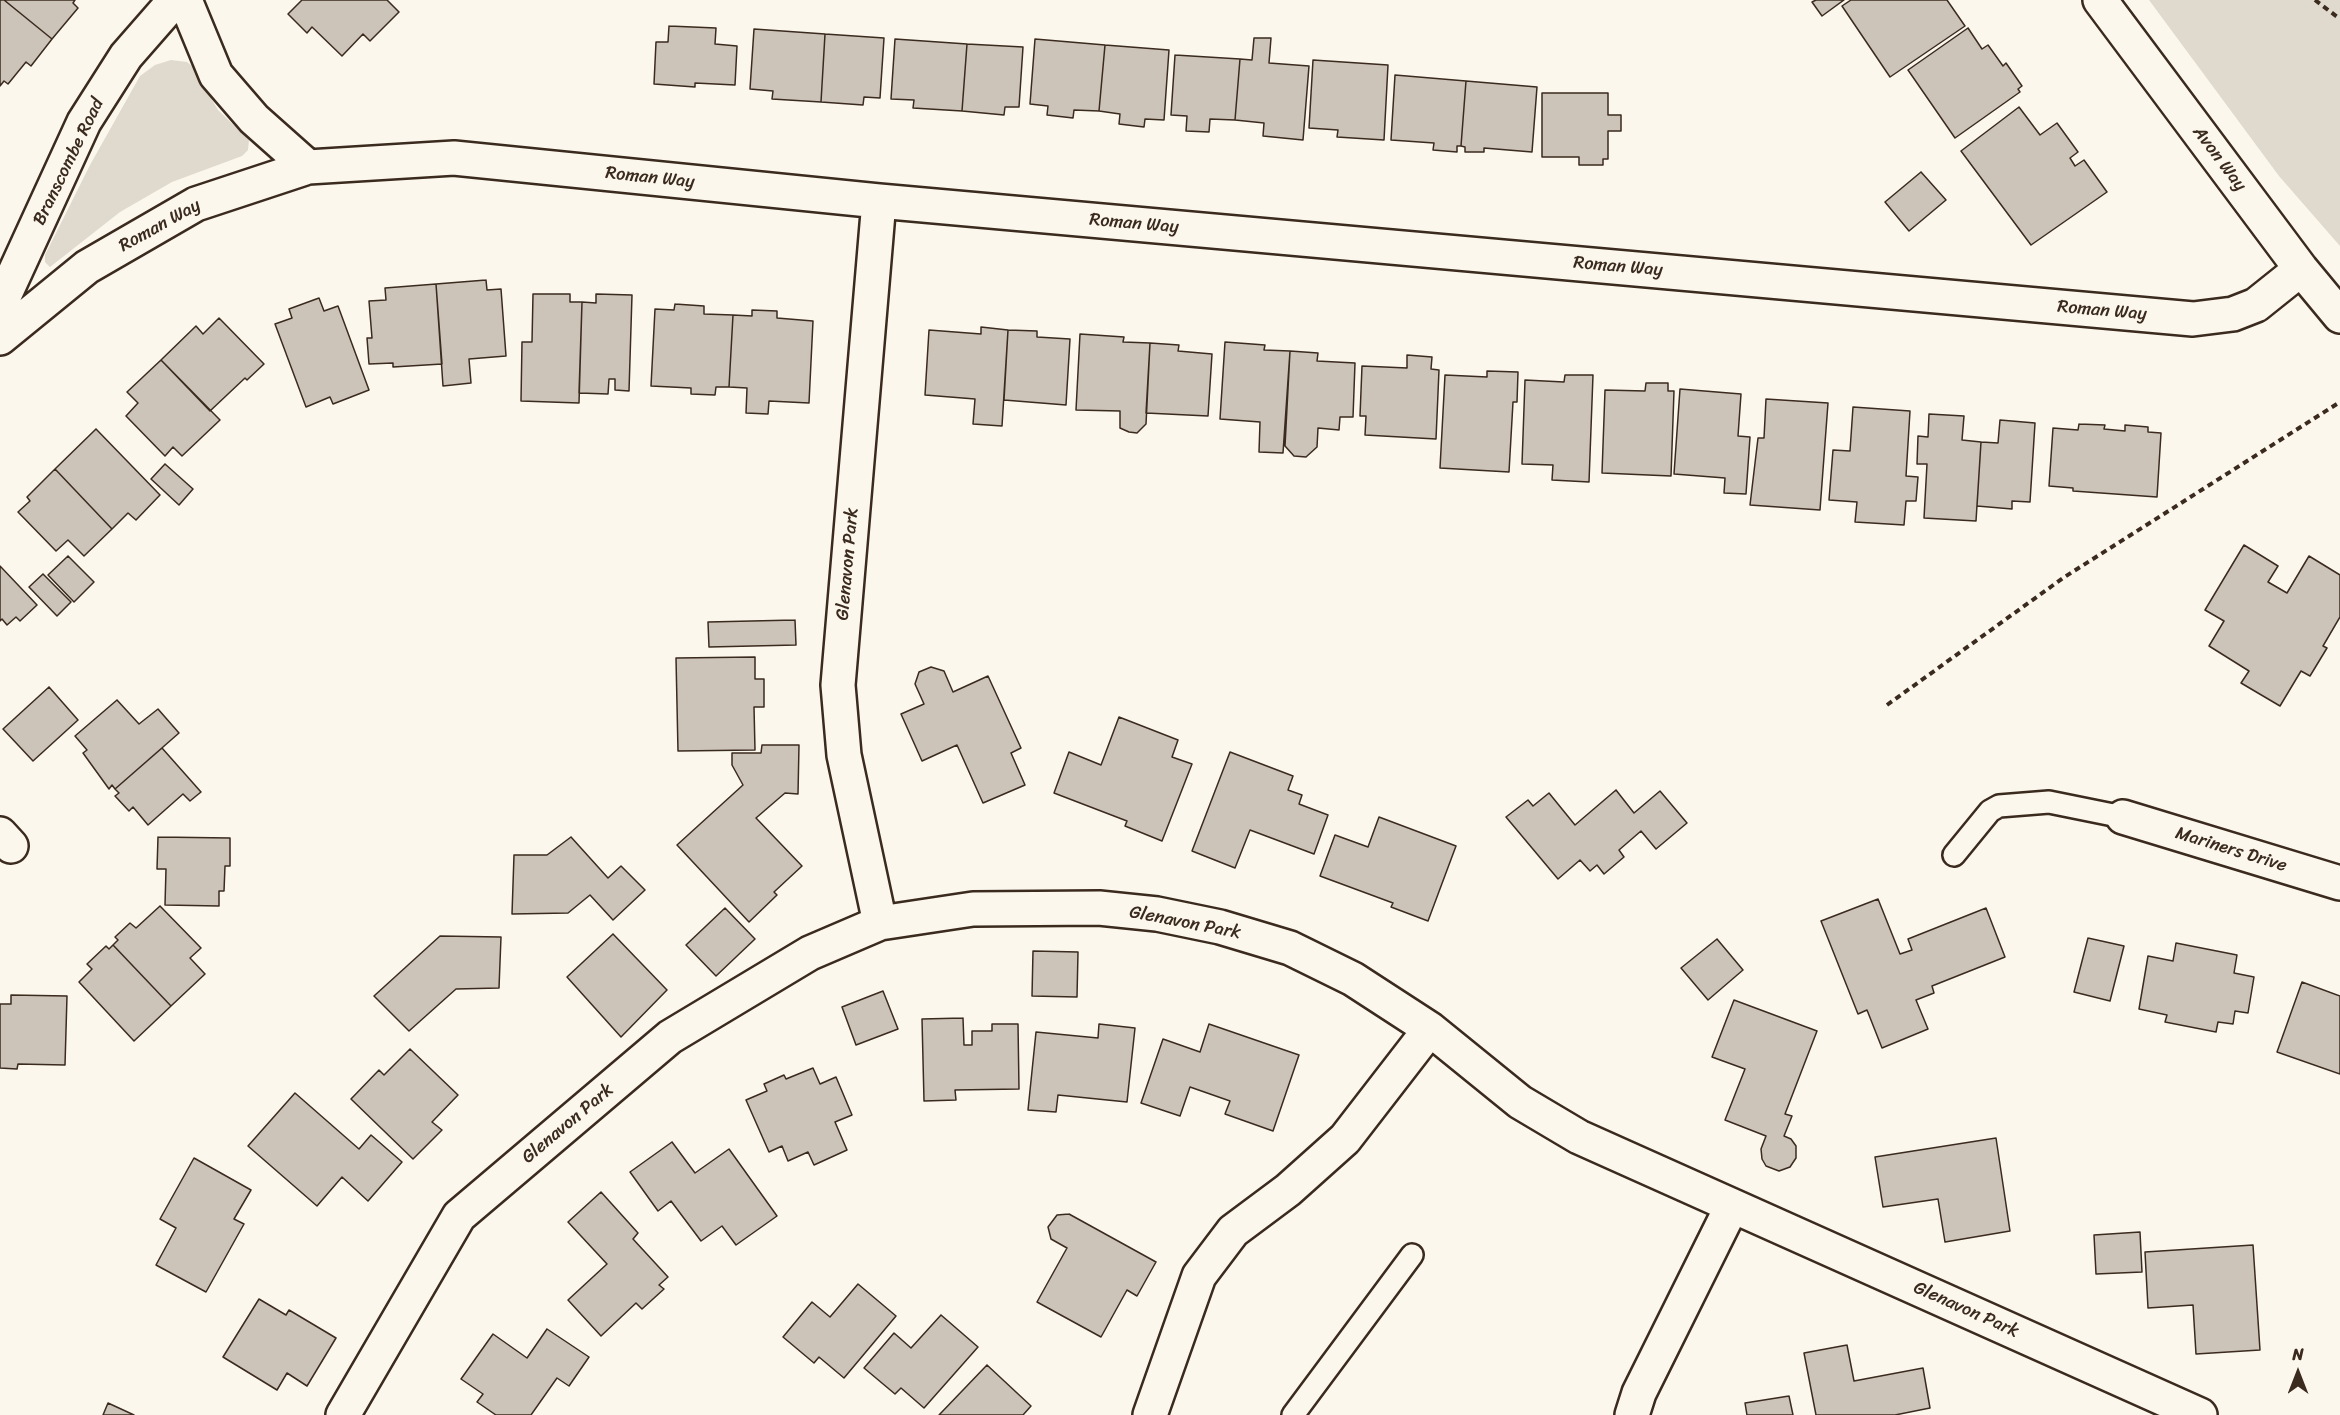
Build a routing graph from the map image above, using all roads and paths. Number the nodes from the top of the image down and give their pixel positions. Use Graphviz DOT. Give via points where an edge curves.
graph roads {
  1 [pos="175,0"];
  2 [pos="185,0"];
  3 [pos="2100,0"];
  4 [pos="2315,0"];
  5 [pos="2340,20"];
  6 [pos="308,167"];
  7 [pos="879,201"];
  8 [pos="2301,270"];
  9 [pos="0,305"];
  10 [pos="2340,316"];
  11 [pos="0,338"];
  12 [pos="2340,402"];
  13 [pos="1887,705"];
  14 [pos="2123,818"];
  15 [pos="1954,855"];
  16 [pos="2340,883"];
  17 [pos="880,923"];
  18 [pos="1431,1029"];
  19 [pos="1732,1206"];
  20 [pos="1412,1255"];
  21 [pos="343,1415"];
  22 [pos="1150,1415"];
  23 [pos="1293,1415"];
  24 [pos="1632,1415"];
  25 [pos="2200,1415"];
  1 -- 9 [label="street, Branscombe Road" via="126,56 84,122"];
  2 -- 6 [label="street" via="216,75 254,119"];
  3 -- 8 [label="street, Avon Way"];
  4 -- 5 [label="path"];
  6 -- 7 [label="street, Roman Way" via="454,158"];
  6 -- 11 [label="street, Roman Way" via="196,204 87,267"];
  7 -- 8 [label="street, Roman Way" via="2193,319 2233,314 2256,305"];
  7 -- 17 [label="street, Glenavon Park" via="838,685 844,755"];
  8 -- 10 [label="street, Avon Way"];
  12 -- 13 [label="path" via="2063,578"];
  14 -- 15 [label="lane" via="2049,802 1999,806 1990,811"];
  14 -- 16 [label="street, Mariners Drive"];
  17 -- 18 [label="street, Glenavon Park" via="973,909 1099,908 1157,914 1220,927 1290,948 1353,979"];
  17 -- 21 [label="street, Glenavon Park" via="810,953 670,1037 459,1216"];
  18 -- 19 [label="street, Glenavon Park" via="1520,1102 1579,1137"];
  18 -- 22 [label="street" via="1345,1139 1233,1232 1199,1276"];
  19 -- 24 [label="street" via="1639,1393"];
  19 -- 25 [label="street, Glenavon Park"];
  20 -- 23 [label="lane"];
}
